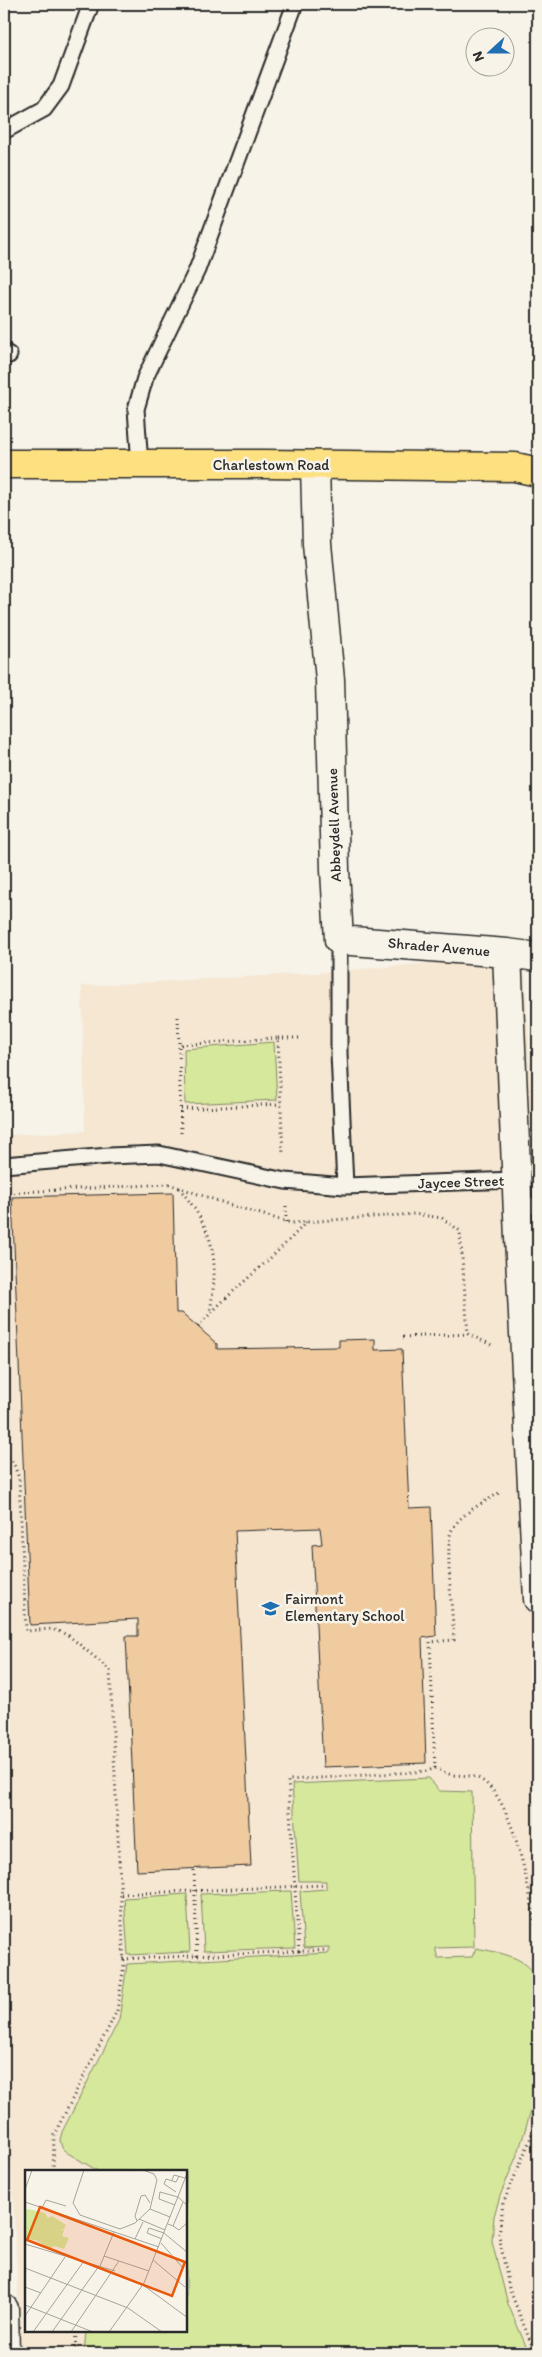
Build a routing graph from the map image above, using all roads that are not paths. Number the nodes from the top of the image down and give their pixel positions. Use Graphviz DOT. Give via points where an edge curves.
graph roads {
  1 [pos="91,4"];
  2 [pos="295,4"];
  3 [pos="4,131"];
  4 [pos="4,464"];
  5 [pos="140,465"];
  6 [pos="315,465"];
  7 [pos="538,472"];
  8 [pos="339,940"];
  9 [pos="507,953"];
  10 [pos="538,957"];
  11 [pos="4,1165"];
  12 [pos="345,1186"];
  13 [pos="525,1196"];
  14 [pos="534,1441"];
  15 [pos="538,1599"];
  16 [pos="4,2309"];
  17 [pos="4,2325"];
  18 [pos="5,2353"];
  1 -- 3 [label="lane" via="61,86 44,109"];
  2 -- 5 [label="lane" via="197,270 144,378 136,409"];
  4 -- 5 [label="main road, Charlestown Road"];
  5 -- 6 [label="main road, Charlestown Road"];
  6 -- 7 [label="main road, Charlestown Road" via="515,467"];
  6 -- 8 [label="street, Abbeydell Avenue" via="317,544 330,680"];
  8 -- 9 [label="street, Shrader Avenue"];
  8 -- 12 [label="lane, Abbeydell Avenue" via="339,1053"];
  9 -- 10 [label="street, Shrader Avenue"];
  9 -- 13 [label="street"];
  11 -- 12 [label="lane, Jaycee Street" via="151,1154 285,1181"];
  12 -- 13 [label="lane, Jaycee Street"];
  13 -- 14 [label="street, Jaycee Street"];
  14 -- 15 [label="street, Jaycee Street"];
  16 -- 17 [label="street"];
  17 -- 18 [label="street"];
}
